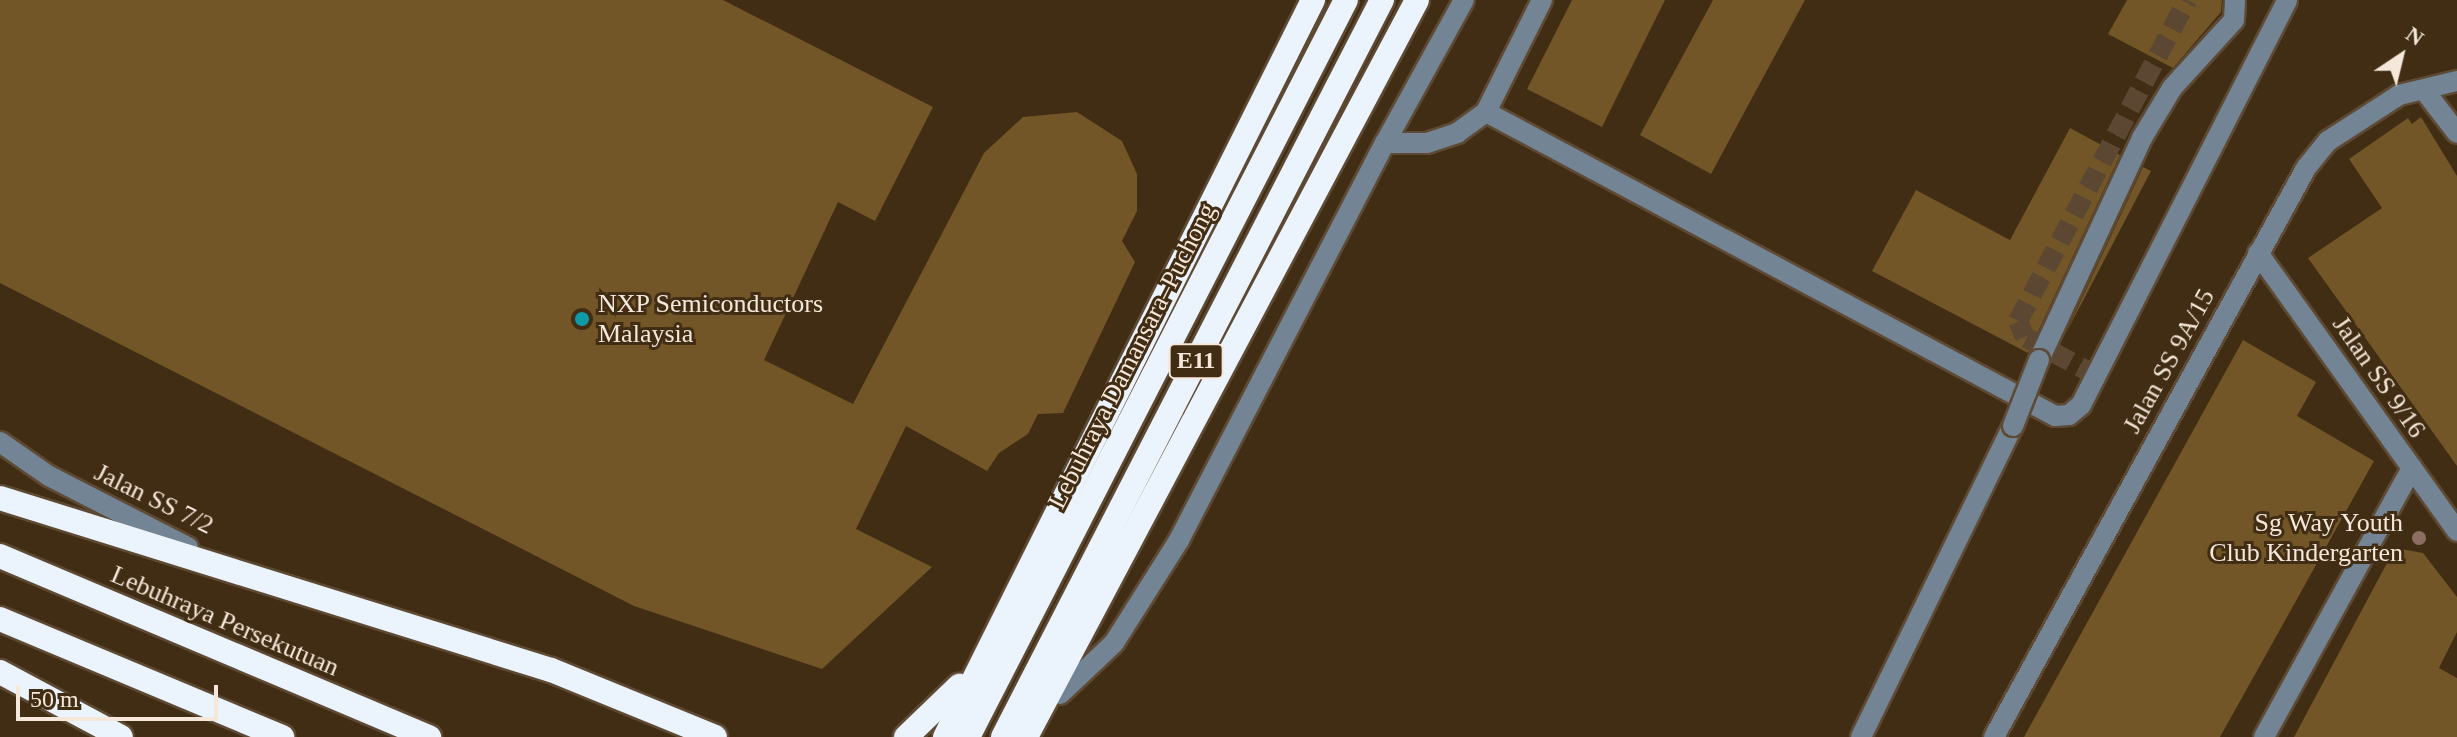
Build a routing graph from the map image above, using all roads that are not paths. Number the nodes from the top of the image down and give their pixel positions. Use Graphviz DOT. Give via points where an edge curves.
graph roads {
  1 [pos="1313,0"];
  2 [pos="1346,0"];
  3 [pos="1382,0"];
  4 [pos="1417,0"];
  5 [pos="1464,0"];
  6 [pos="1542,0"];
  7 [pos="2235,0"];
  8 [pos="2287,0"];
  9 [pos="2457,81"];
  10 [pos="2424,90"];
  11 [pos="1486,112"];
  12 [pos="2457,133"];
  13 [pos="1385,143"];
  14 [pos="2258,253"];
  15 [pos="0,442"];
  16 [pos="2412,468"];
  17 [pos="0,498"];
  18 [pos="2457,531"];
  19 [pos="0,556"];
  20 [pos="291,592"];
  21 [pos="0,619"];
  22 [pos="1084,626"];
  23 [pos="979,661"];
  24 [pos="0,672"];
  25 [pos="1060,694"];
  26 [pos="121,737"];
  27 [pos="282,737"];
  28 [pos="429,737"];
  29 [pos="715,737"];
  30 [pos="906,737"];
  31 [pos="945,737"];
  32 [pos="968,737"];
  33 [pos="1003,737"];
  34 [pos="1026,737"];
  35 [pos="1044,737"];
  36 [pos="1861,737"];
  37 [pos="1994,737"];
  38 [pos="2264,737"];
  1 -- 23 [label="highway"];
  2 -- 32 [label="highway, Lebuhraya Damansara–Puchong / E11"];
  3 -- 33 [label="highway, E11"];
  4 -- 22 [label="highway"];
  5 -- 13 [label="street"];
  6 -- 11 [label="street"];
  7 -- 36 [label="street, bridge" via="2234,20 2172,88 2142,138 2039,360 1992,480"];
  8 -- 11 [label="street" via="2097,376 2069,415 2055,416"];
  9 -- 10 [label="street, Jalan SS 9A/15"];
  10 -- 12 [label="street"];
  10 -- 14 [label="street, Jalan SS 9A/15" via="2399,95 2328,141"];
  11 -- 13 [label="street" via="1457,133 1427,143"];
  13 -- 25 [label="street" via="1179,540 1114,643"];
  14 -- 16 [label="street, Jalan SS 9/16"];
  14 -- 37 [label="street, Jalan SS 9A/15"];
  15 -- 20 [label="street, Jalan SS 7/2" via="159,535"];
  16 -- 18 [label="street, Jalan SS 9/16"];
  16 -- 38 [label="street"];
  17 -- 20 [label="highway"];
  19 -- 28 [label="highway, Lebuhraya Persekutuan"];
  20 -- 29 [label="highway" via="551,670"];
  21 -- 27 [label="highway"];
  22 -- 25 [label="highway"];
  22 -- 34 [label="highway"];
  23 -- 30 [label="highway"];
  23 -- 31 [label="highway"];
  24 -- 26 [label="highway"];
  25 -- 35 [label="highway"];
}
